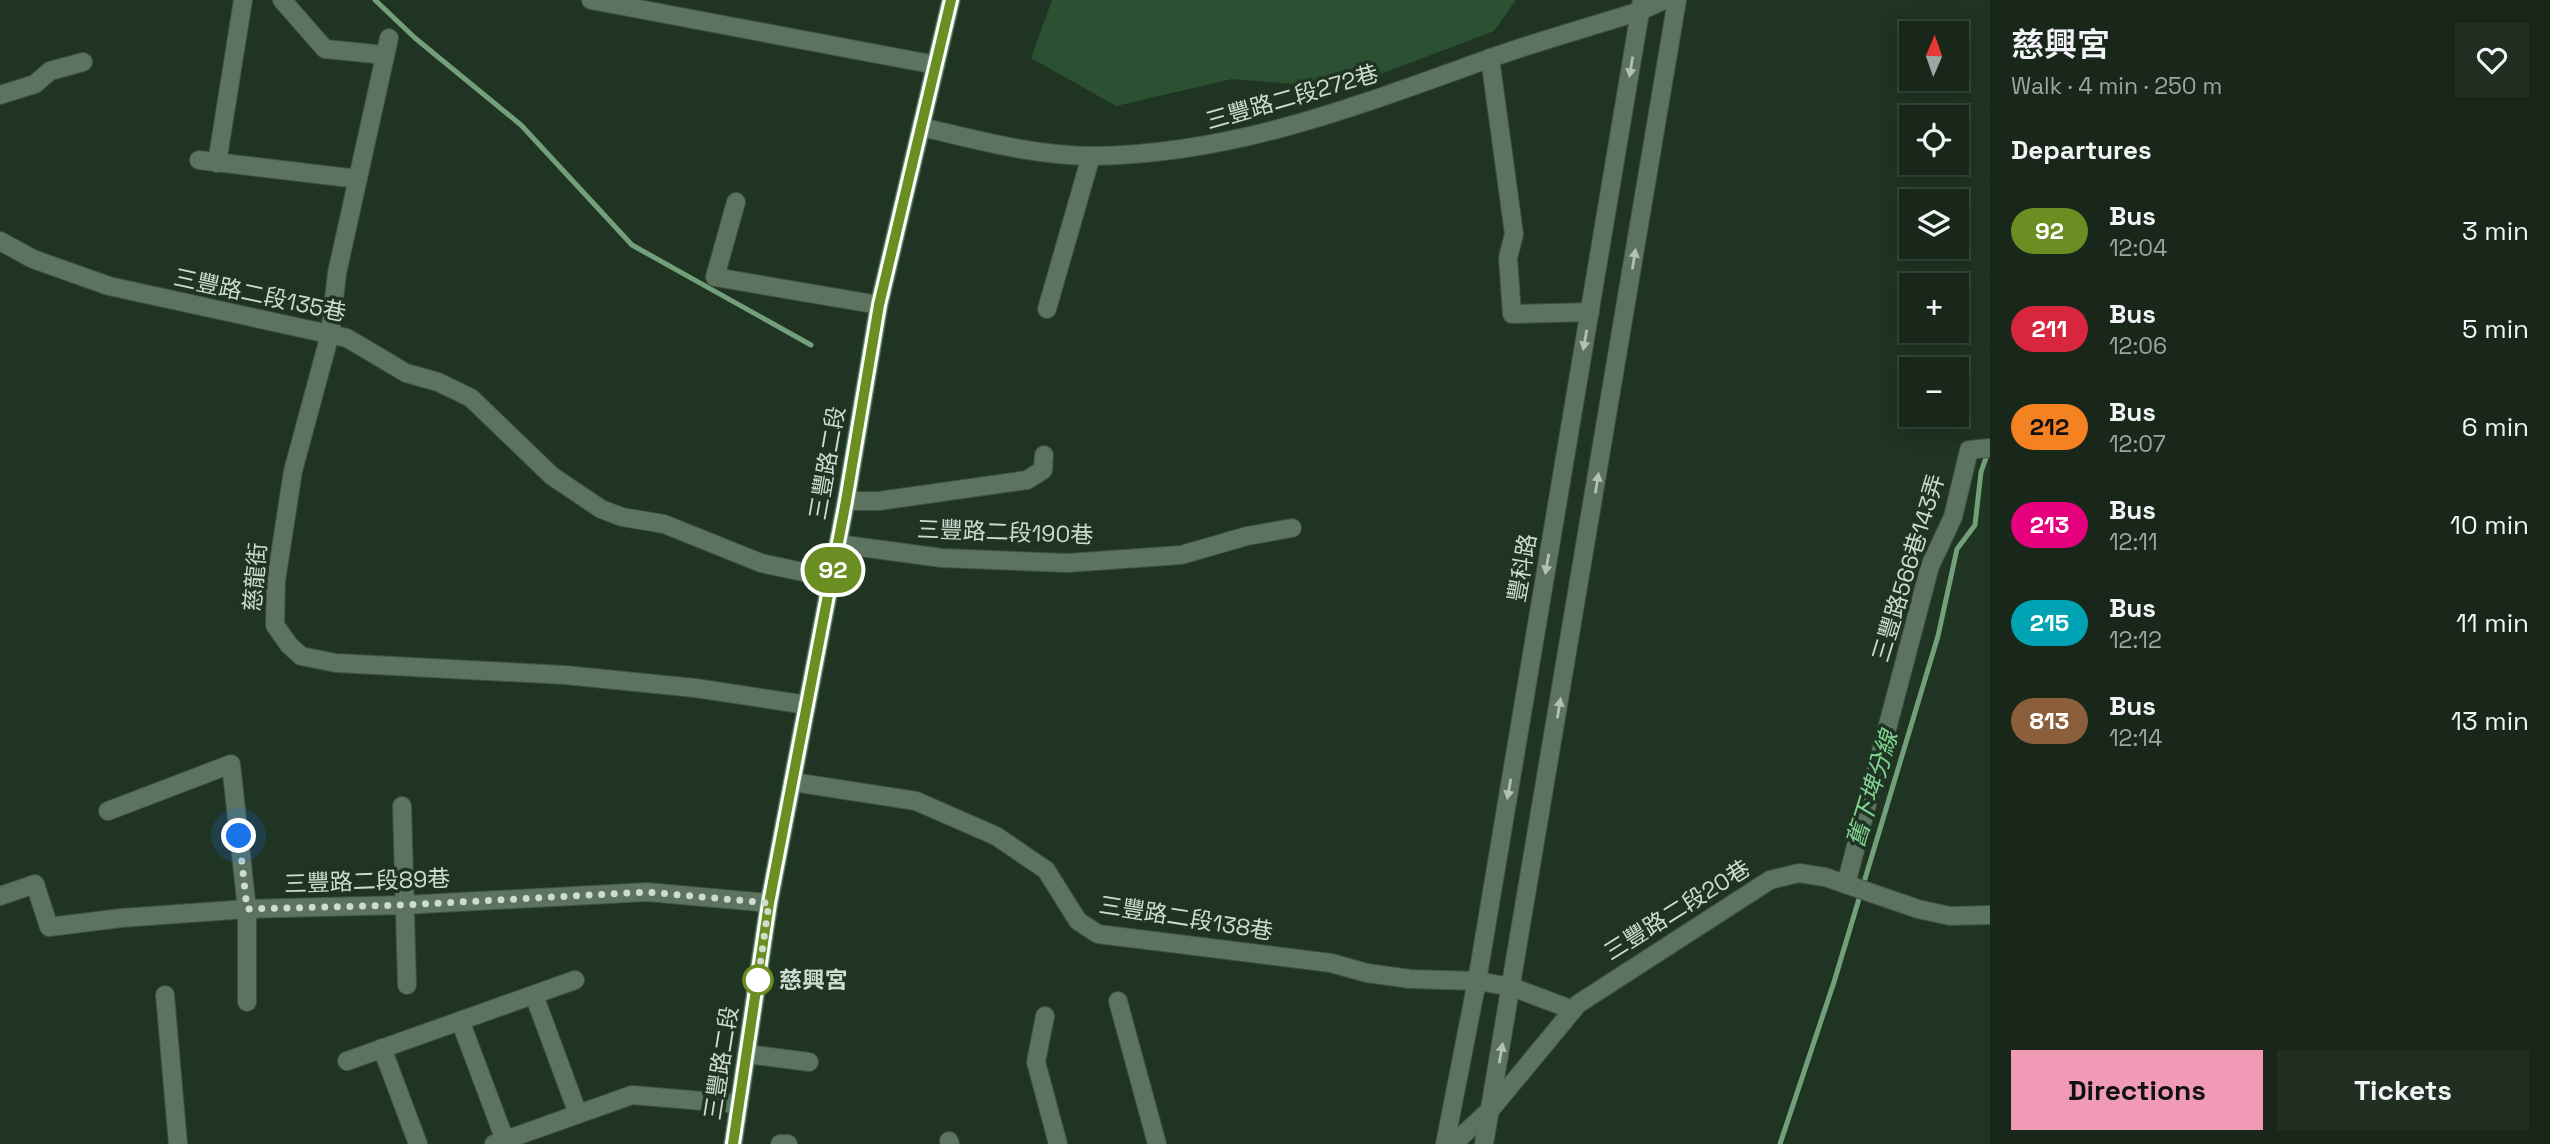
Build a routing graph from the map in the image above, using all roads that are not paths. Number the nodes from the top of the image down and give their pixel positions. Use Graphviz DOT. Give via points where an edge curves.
graph roads {
  1 [pos="243,0"];
  2 [pos="282,0"];
  3 [pos="591,0"];
  4 [pos="951,0"];
  5 [pos="1664,0"];
  6 [pos="1677,0"];
  7 [pos="1641,5"];
  8 [pos="1490,58"];
  9 [pos="83,62"];
  10 [pos="936,65"];
  11 [pos="0,95"];
  12 [pos="921,127"];
  13 [pos="1091,156"];
  14 [pos="199,160"];
  15 [pos="217,163"];
  16 [pos="358,179"];
  17 [pos="736,202"];
  18 [pos="0,241"];
  19 [pos="8,252"];
  20 [pos="879,305"];
  21 [pos="1047,309"];
  22 [pos="1590,312"];
  23 [pos="330,334"];
  24 [pos="1990,448"];
  25 [pos="1044,454"];
  26 [pos="846,501"];
  27 [pos="1292,528"];
  28 [pos="838,544"];
  29 [pos="831,578"];
  30 [pos="807,705"];
  31 [pos="793,782"];
  32 [pos="402,806"];
  33 [pos="108,811"];
  34 [pos="1846,884"];
  35 [pos="0,896"];
  36 [pos="769,903"];
  37 [pos="404,905"];
  38 [pos="247,909"];
  39 [pos="1990,915"];
  40 [pos="575,980"];
  41 [pos="1477,981"];
  42 [pos="407,985"];
  43 [pos="1512,987"];
  44 [pos="164,995"];
  45 [pos="534,995"];
  46 [pos="1118,1001"];
  47 [pos="247,1002"];
  48 [pos="1573,1010"];
  49 [pos="1045,1016"];
  50 [pos="461,1023"];
  51 [pos="382,1048"];
  52 [pos="747,1054"];
  53 [pos="346,1061"];
  54 [pos="809,1062"];
  55 [pos="740,1104"];
  56 [pos="1492,1108"];
  57 [pos="578,1114"];
  58 [pos="499,1142"];
  59 [pos="178,1144"];
  60 [pos="418,1144"];
  61 [pos="733,1144"];
  62 [pos="780,1144"];
  63 [pos="788,1144"];
  64 [pos="1058,1144"];
  65 [pos="1157,1144"];
  66 [pos="1445,1144"];
  67 [pos="1453,1144"];
  68 [pos="1484,1144"];
  1 -- 15 [label="street"];
  2 -- 16 [label="street, 慈龍街" via="325,48 387,46"];
  3 -- 10 [label="street"];
  4 -- 10 [label="main road, 三豐路二段"];
  5 -- 7 [label="street, 三豐路二段272巷"];
  43 -- 6 [label="street, one-way"];
  7 -- 8 [label="street, 三豐路二段272巷"];
  7 -- 22 [label="street, 豐科路, one-way"];
  8 -- 13 [label="street, 三豐路二段272巷" via="1374,102 1273,131 1202,148"];
  8 -- 22 [label="street" via="1514,234 1508,258 1512,314"];
  9 -- 11 [label="street" via="50,71 35,84"];
  10 -- 12 [label="main road, 三豐路二段"];
  12 -- 13 [label="street, 三豐路二段272巷" via="1019,150"];
  12 -- 20 [label="main road, 三豐路二段"];
  13 -- 21 [label="street"];
  14 -- 15 [label="street"];
  15 -- 16 [label="street"];
  16 -- 23 [label="street, 慈龍街" via="337,273"];
  17 -- 20 [label="street" via="715,277"];
  18 -- 19 [label="street, 三豐路二段135巷"];
  19 -- 23 [label="street, 三豐路二段135巷" via="109,286"];
  20 -- 26 [label="main road, 三豐路二段"];
  22 -- 41 [label="street, 豐科路, one-way"];
  23 -- 29 [label="street, 三豐路二段135巷" via="355,342 406,373 471,398 552,476 601,509 664,524 761,563"];
  23 -- 30 [label="street, 慈龍街" via="293,471 276,581 275,625 301,656 374,666 578,676"];
  24 -- 34 [label="street, 三豐路566巷143弄" via="1969,450 1953,517 1930,566"];
  25 -- 26 [label="street" via="1043,470 1027,480 879,501"];
  26 -- 28 [label="main road, 三豐路二段"];
  27 -- 28 [label="street, 三豐路二段190巷" via="1181,555 1067,563 942,558"];
  28 -- 29 [label="main road, 三豐路二段"];
  29 -- 30 [label="main road, 三豐路二段"];
  30 -- 31 [label="main road, 三豐路二段"];
  31 -- 36 [label="main road, 三豐路二段"];
  31 -- 41 [label="street, 三豐路二段138巷" via="916,801 996,836 1046,870 1078,921 1098,933 1331,962 1409,979"];
  32 -- 37 [label="street"];
  33 -- 38 [label="street" via="231,764"];
  34 -- 39 [label="street, 三豐路二段20巷" via="1950,916"];
  34 -- 48 [label="street, 三豐路二段20巷" via="1799,873 1770,880 1618,976"];
  35 -- 38 [label="street, 三豐路二段89巷" via="35,884 49,927"];
  36 -- 37 [label="street, 三豐路二段89巷" via="647,892"];
  36 -- 52 [label="main road, 三豐路二段"];
  37 -- 38 [label="street, 三豐路二段89巷"];
  37 -- 42 [label="street"];
  38 -- 47 [label="street"];
  40 -- 45 [label="street"];
  41 -- 43 [label="street, 三豐路二段138巷"];
  41 -- 66 [label="street, 豐科路"];
  43 -- 48 [label="street, 三豐路二段138巷"];
  56 -- 43 [label="street, one-way"];
  44 -- 59 [label="street"];
  45 -- 50 [label="street"];
  45 -- 57 [label="street"];
  46 -- 65 [label="street"];
  48 -- 56 [label="street, 三豐路二段20巷"];
  49 -- 64 [label="street" via="1036,1062"];
  50 -- 51 [label="street"];
  50 -- 58 [label="street"];
  51 -- 53 [label="street"];
  51 -- 60 [label="street"];
  52 -- 54 [label="street"];
  52 -- 55 [label="main road, 三豐路二段"];
  55 -- 57 [label="street" via="632,1095"];
  55 -- 61 [label="main road, 三豐路二段"];
  56 -- 67 [label="street, 三豐路二段20巷"];
  56 -- 68 [label="street"];
  57 -- 58 [label="street"];
  62 -- 63 [label="street"];
}
